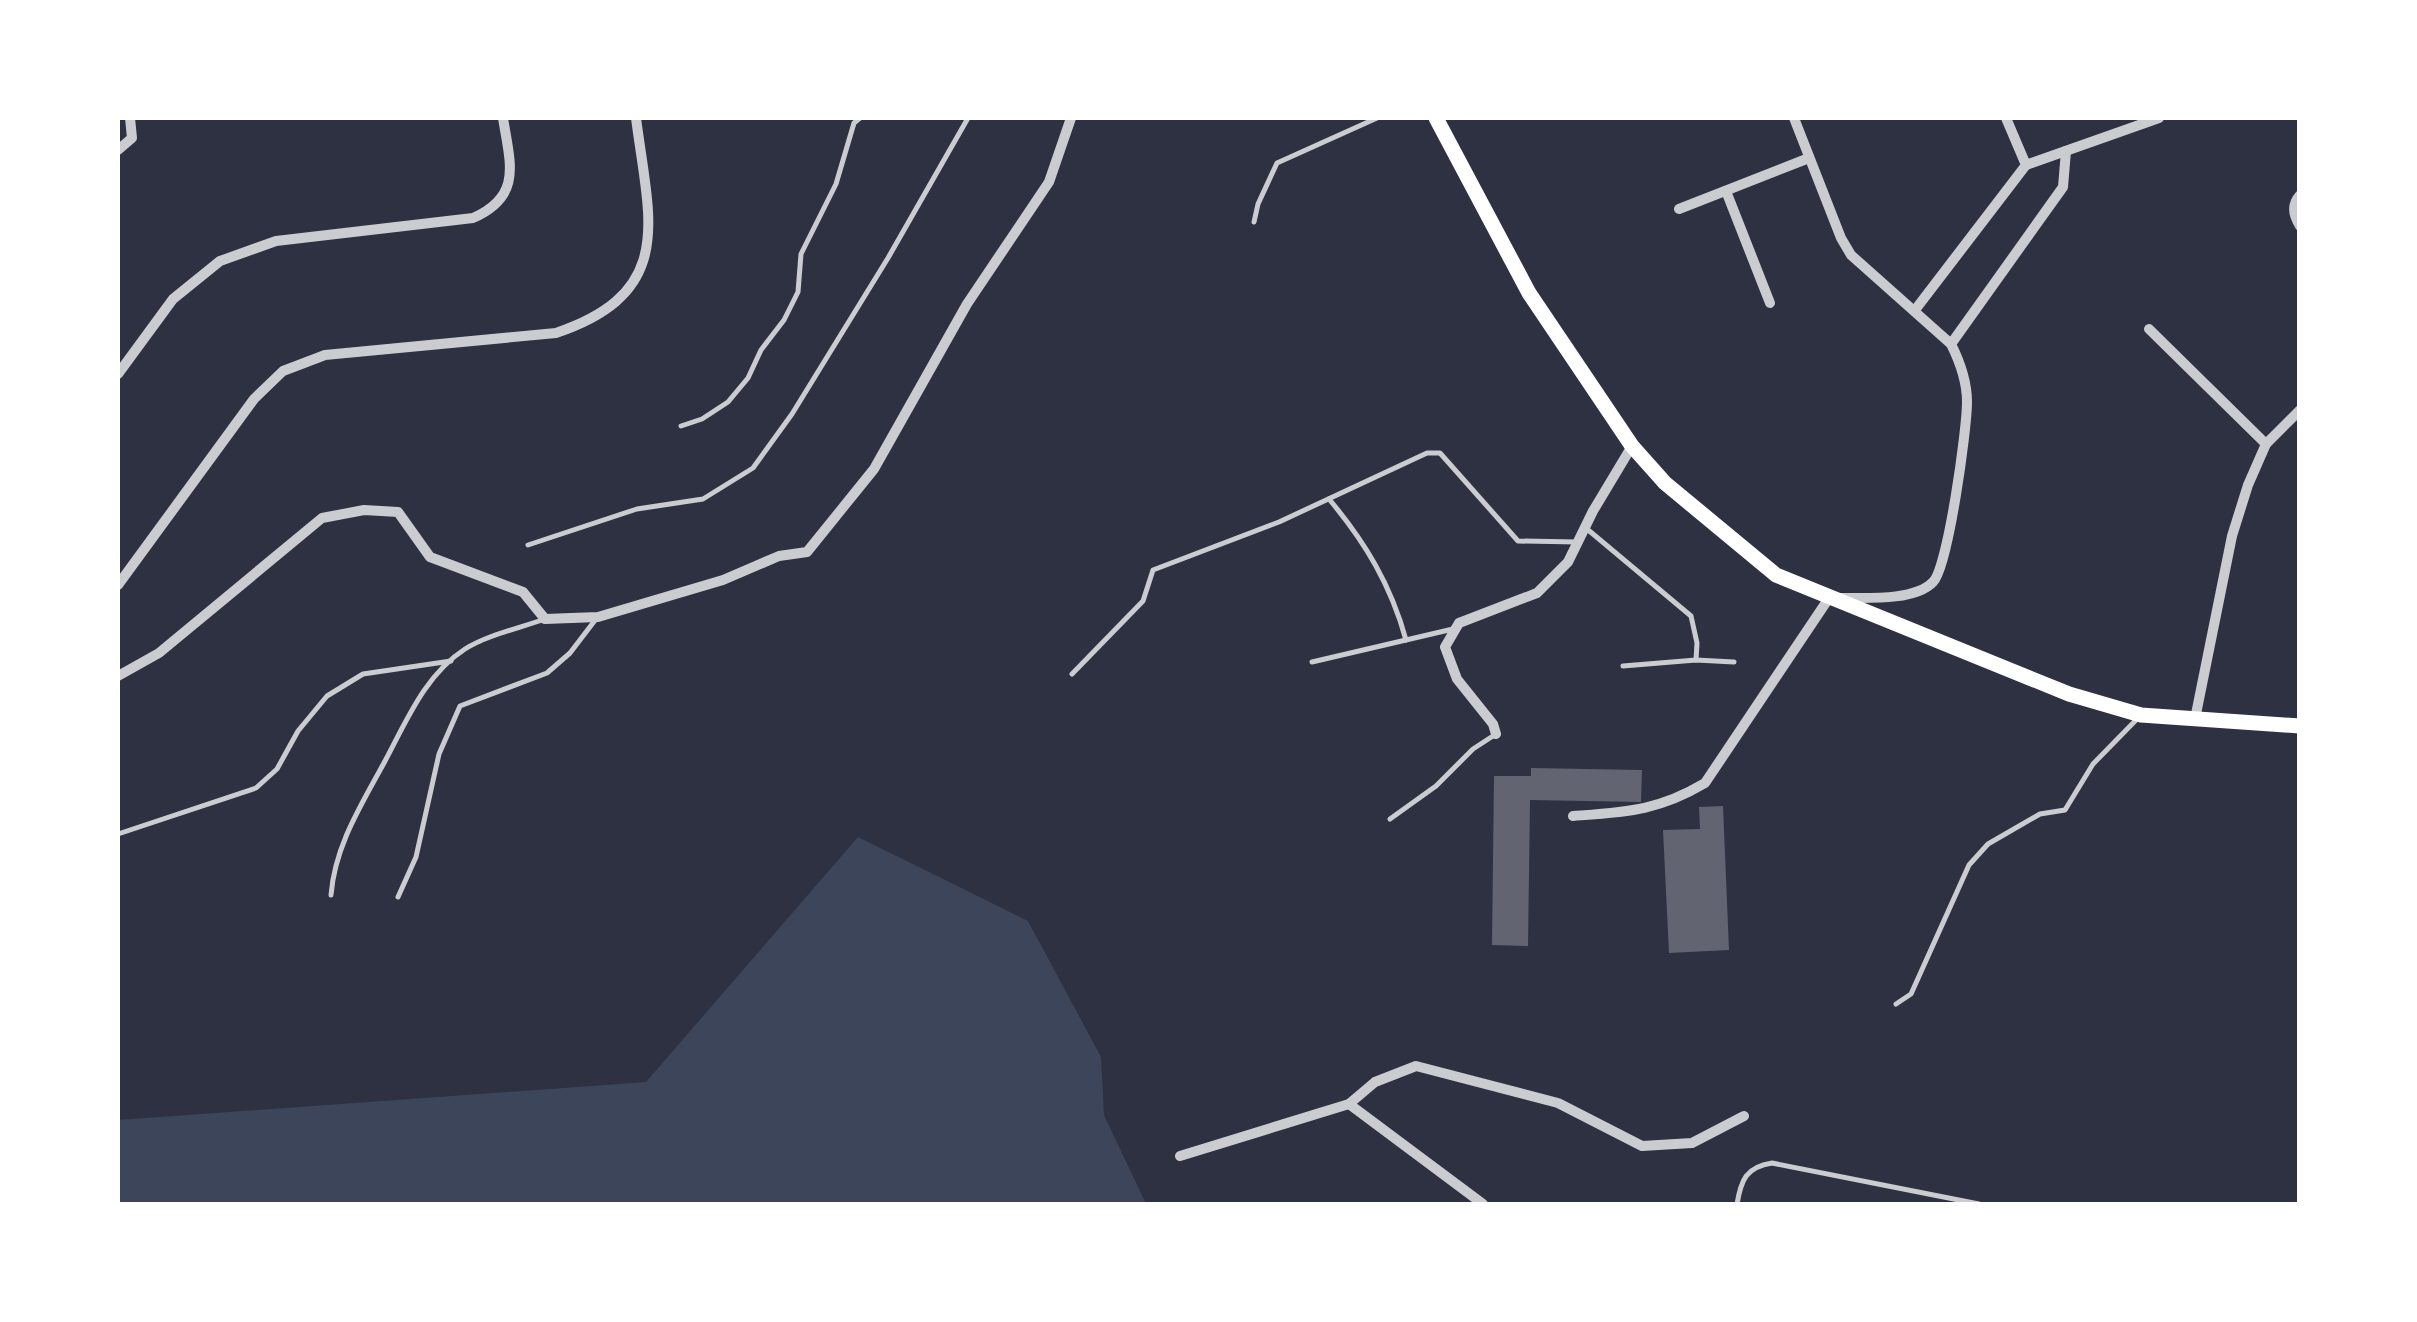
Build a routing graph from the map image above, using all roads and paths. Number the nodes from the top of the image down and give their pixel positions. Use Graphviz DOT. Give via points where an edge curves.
graph roads {
  1 [pos="130,118"];
  2 [pos="503,118"];
  3 [pos="636,118"];
  4 [pos="860,118"];
  5 [pos="968,118"];
  6 [pos="1071,118"];
  7 [pos="1378,118"];
  8 [pos="1436,118"];
  9 [pos="1794,118"];
  10 [pos="2006,118"];
  11 [pos="2159,118"];
  12 [pos="118,150"];
  13 [pos="2066,151"];
  14 [pos="1809,158"];
  15 [pos="2026,165"];
  16 [pos="1726,191"];
  17 [pos="2300,195"];
  18 [pos="1679,209"];
  19 [pos="1254,222"];
  20 [pos="2300,226"];
  21 [pos="1770,303"];
  22 [pos="1914,310"];
  23 [pos="2149,329"];
  24 [pos="1951,344"];
  25 [pos="118,374"];
  26 [pos="2300,410"];
  27 [pos="680,426"];
  28 [pos="2266,444"];
  29 [pos="1632,446"];
  30 [pos="1328,499"];
  31 [pos="1585,527"];
  32 [pos="1577,542"];
  33 [pos="528,545"];
  34 [pos="118,584"];
  35 [pos="1829,598"];
  36 [pos="598,617"];
  37 [pos="545,619"];
  38 [pos="1453,629"];
  39 [pos="1406,640"];
  40 [pos="1696,660"];
  41 [pos="451,661"];
  42 [pos="1312,662"];
  43 [pos="1734,662"];
  44 [pos="1623,666"];
  45 [pos="1072,674"];
  46 [pos="118,676"];
  47 [pos="2140,716"];
  48 [pos="2194,719"];
  49 [pos="2300,726"];
  50 [pos="1496,734"];
  51 [pos="1572,816"];
  52 [pos="1390,819"];
  53 [pos="118,834"];
  54 [pos="330,895"];
  55 [pos="398,897"];
  56 [pos="1896,1004"];
  57 [pos="1349,1104"];
  58 [pos="1744,1116"];
  59 [pos="1180,1156"];
  60 [pos="1925,1195"];
  61 [pos="1482,1204"];
  62 [pos="1738,1204"];
  63 [pos="1923,1204"];
  64 [pos="1979,1204"];
  1 -- 12 [label="street" via="132,138"];
  2 -- 25 [label="street" via="507,192 492,209 473,218 276,240 220,261 172,299"];
  3 -- 34 [label="street" via="650,228 642,270 618,302 590,322 556,333 325,355 283,372 254,400"];
  4 -- 27 [label="lane" via="801,254 798,292 784,320 728,402"];
  5 -- 33 [label="lane" via="792,414 752,468 703,499 637,509"];
  6 -- 36 [label="street" via="1049,182 968,304 874,469 807,552"];
  7 -- 19 [label="lane" via="1276,164"];
  8 -- 29 [label="main road" via="1529,293"];
  9 -- 14 [label="street"];
  10 -- 15 [label="street"];
  11 -- 13 [label="street"];
  13 -- 15 [label="street"];
  13 -- 24 [label="street" via="2063,187"];
  14 -- 16 [label="street"];
  14 -- 22 [label="street" via="1852,255"];
  15 -- 22 [label="street"];
  16 -- 18 [label="street"];
  16 -- 21 [label="street"];
  17 -- 20 [label="street" via="2294,216"];
  22 -- 24 [label="street"];
  23 -- 28 [label="street"];
  24 -- 35 [label="street" via="1967,400 1941,571 1910,595"];
  26 -- 28 [label="street"];
  28 -- 48 [label="street" via="2232,536"];
  29 -- 31 [label="street"];
  29 -- 35 [label="main road" via="1665,483 1776,574"];
  30 -- 32 [label="lane" via="1427,452 1440,453 1518,541"];
  30 -- 39 [label="lane" via="1381,574"];
  30 -- 45 [label="lane" via="1154,570 1143,601"];
  31 -- 32 [label="street"];
  31 -- 40 [label="lane" via="1691,616"];
  32 -- 38 [label="street" via="1568,562 1537,593"];
  35 -- 47 [label="main road"];
  35 -- 51 [label="street" via="1705,783 1675,801 1637,811"];
  36 -- 37 [label="street"];
  36 -- 55 [label="lane" via="547,673 460,706 439,754 416,858"];
  37 -- 41 [label="lane" via="467,648"];
  37 -- 46 [label="street" via="523,592 430,556 398,512 364,510 322,518 159,653"];
  38 -- 39 [label="lane"];
  38 -- 50 [label="street" via="1444,648"];
  39 -- 42 [label="lane"];
  40 -- 43 [label="lane"];
  40 -- 44 [label="lane"];
  41 -- 53 [label="lane" via="362,674 326,696 256,788"];
  41 -- 54 [label="lane" via="406,716 360,801 333,868"];
  47 -- 48 [label="main road"];
  47 -- 56 [label="lane" via="2093,764 2065,810 2040,814 1988,844 1970,866 1912,994"];
  48 -- 49 [label="main road"];
  50 -- 52 [label="lane"];
  57 -- 58 [label="street" via="1375,1082 1416,1066 1558,1103 1642,1146 1692,1143"];
  57 -- 59 [label="street"];
  57 -- 61 [label="street"];
  60 -- 62 [label="lane" via="1772,1164 1749,1170"];
  60 -- 63 [label="lane"];
  60 -- 64 [label="lane"];
}
